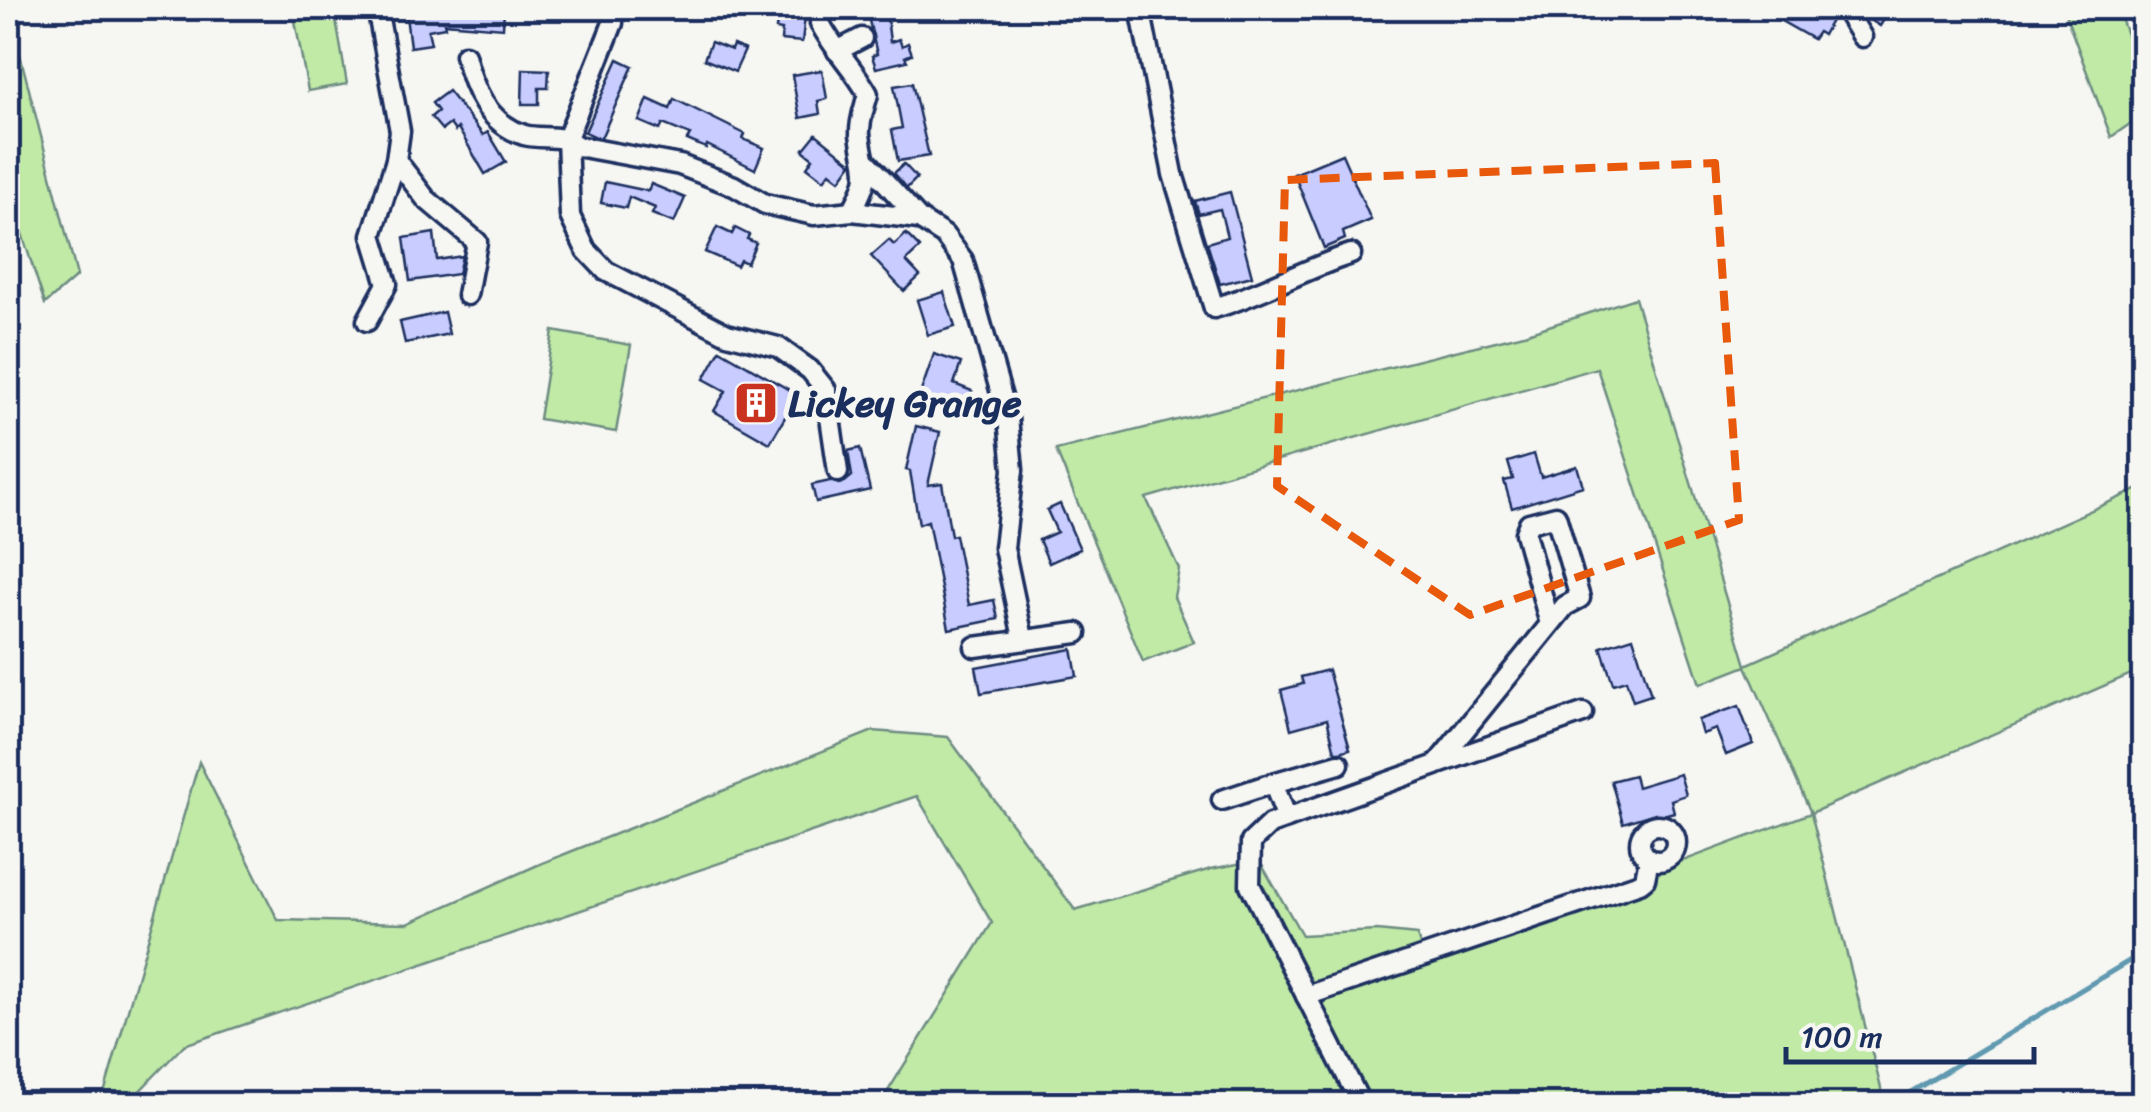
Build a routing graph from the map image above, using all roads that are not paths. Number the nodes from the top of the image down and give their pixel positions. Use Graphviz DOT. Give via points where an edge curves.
graph roads {
  1 [pos="377,8"];
  2 [pos="613,8"];
  3 [pos="1140,8"];
  4 [pos="1844,8"];
  5 [pos="820,23"];
  6 [pos="1862,37"];
  7 [pos="862,38"];
  8 [pos="837,51"];
  9 [pos="465,55"];
  10 [pos="568,138"];
  11 [pos="396,160"];
  12 [pos="868,163"];
  13 [pos="852,211"];
  14 [pos="919,219"];
  15 [pos="1351,254"];
  16 [pos="467,295"];
  17 [pos="368,321"];
  18 [pos="838,472"];
  19 [pos="1550,624"];
  20 [pos="1078,632"];
  21 [pos="1023,638"];
  22 [pos="975,647"];
  23 [pos="1583,712"];
  24 [pos="1339,764"];
  25 [pos="1436,765"];
  26 [pos="1274,783"];
  27 [pos="1222,800"];
  28 [pos="1286,818"];
  29 [pos="1649,859"];
  30 [pos="1306,996"];
  31 [pos="1361,1104"];
  1 -- 11 [label="street" via="400,131"];
  2 -- 10 [label="street"];
  3 -- 15 [label="street" via="1173,174 1214,308"];
  4 -- 6 [label="street"];
  5 -- 8 [label="street"];
  7 -- 8 [label="street"];
  8 -- 12 [label="street" via="868,94 859,130"];
  9 -- 10 [label="street" via="473,90 496,118 523,134"];
  10 -- 13 [label="street" via="578,146 680,164 765,204 814,215"];
  10 -- 18 [label="street" via="570,216 586,250 606,271 727,334 778,348 810,370 826,390"];
  11 -- 16 [label="street" via="426,199 477,242"];
  11 -- 17 [label="street" via="372,236 387,284"];
  12 -- 13 [label="street"];
  12 -- 14 [label="street"];
  13 -- 14 [label="street"];
  14 -- 21 [label="street" via="944,234 963,260 1008,418 1013,470 1004,548"];
  19 -- 19 [label="street" via="1580,598 1556,516 1529,523 1526,533"];
  19 -- 25 [label="street"];
  20 -- 21 [label="street"];
  21 -- 22 [label="street"];
  23 -- 25 [label="street"];
  24 -- 26 [label="street"];
  25 -- 28 [label="street"];
  26 -- 27 [label="street"];
  26 -- 28 [label="street"];
  28 -- 30 [label="street" via="1251,842 1250,885"];
  29 -- 30 [label="street" via="1640,883"];
  30 -- 31 [label="street"];
}
